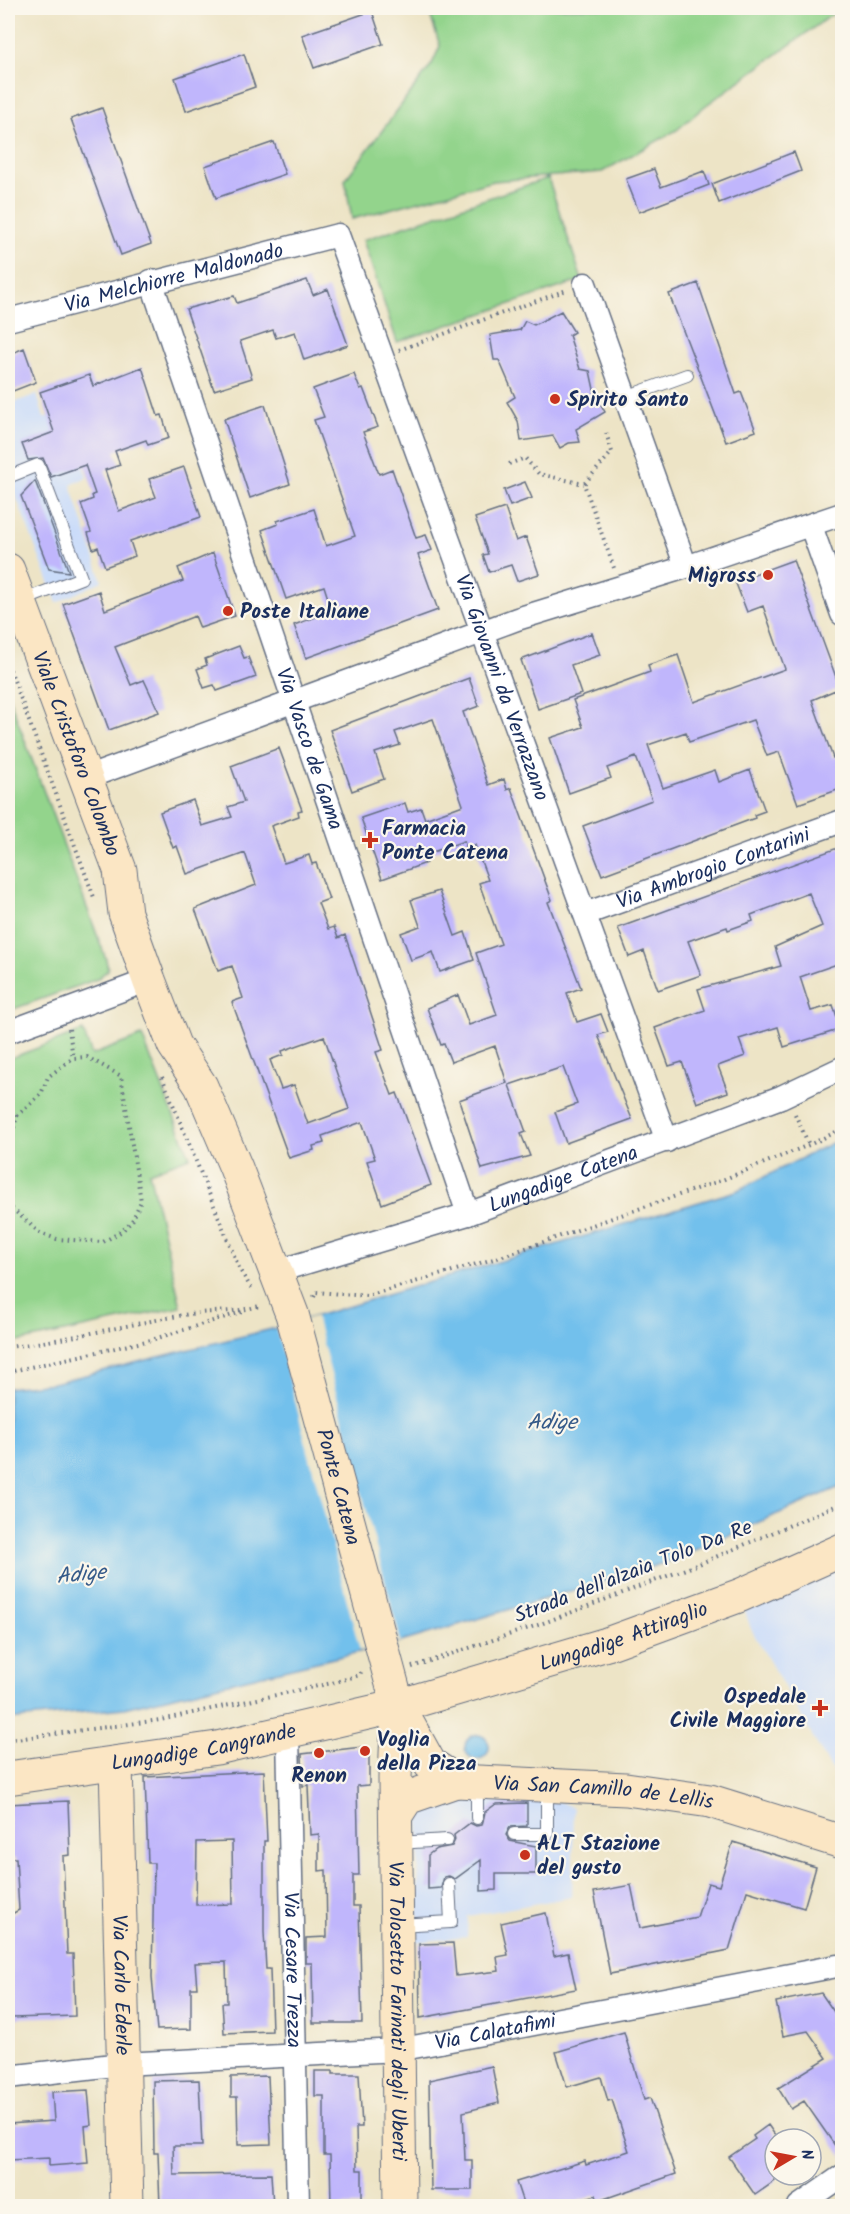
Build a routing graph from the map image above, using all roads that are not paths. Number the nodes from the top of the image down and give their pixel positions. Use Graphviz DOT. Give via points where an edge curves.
graph roads {
  1 [pos="338,234"];
  2 [pos="151,281"];
  3 [pos="585,284"];
  4 [pos="8,320"];
  5 [pos="687,375"];
  6 [pos="626,398"];
  7 [pos="8,477"];
  8 [pos="843,514"];
  9 [pos="811,526"];
  10 [pos="686,567"];
  11 [pos="8,570"];
  12 [pos="20,602"];
  13 [pos="843,614"];
  14 [pos="482,632"];
  15 [pos="294,701"];
  16 [pos="86,778"];
  17 [pos="843,821"];
  18 [pos="120,870"];
  19 [pos="585,914"];
  20 [pos="149,980"];
  21 [pos="8,1032"];
  22 [pos="843,1068"];
  23 [pos="201,1086"];
  24 [pos="667,1141"];
  25 [pos="468,1214"];
  26 [pos="278,1271"];
  27 [pos="274,1310"];
  28 [pos="843,1550"];
  29 [pos="374,1664"];
  30 [pos="398,1706"];
  31 [pos="288,1732"];
  32 [pos="116,1763"];
  33 [pos="8,1778"];
  34 [pos="466,1781"];
  35 [pos="547,1785"];
  36 [pos="477,1818"];
  37 [pos="396,1829"];
  38 [pos="514,1834"];
  39 [pos="447,1840"];
  40 [pos="843,1842"];
  41 [pos="449,1884"];
  42 [pos="397,1925"];
  43 [pos="841,1963"];
  44 [pos="398,2050"];
  45 [pos="297,2054"];
  46 [pos="122,2064"];
  47 [pos="8,2077"];
  48 [pos="843,2176"];
  49 [pos="127,2206"];
  50 [pos="298,2206"];
  51 [pos="400,2206"];
  52 [pos="799,2206"];
  1 -- 2 [label="street, Via Melchiorre Maldonado"];
  1 -- 14 [label="street, Via Giovanni da Verrazzano"];
  2 -- 4 [label="street, Via Melchiorre Maldonado"];
  2 -- 15 [label="street, Via Vasco de Gama"];
  3 -- 6 [label="street"];
  5 -- 6 [label="lane"];
  6 -- 10 [label="street"];
  7 -- 12 [label="lane" via="38,465 81,578"];
  8 -- 9 [label="street"];
  9 -- 10 [label="street"];
  9 -- 13 [label="street"];
  10 -- 14 [label="street"];
  11 -- 12 [label="street, Viale Cristoforo Colombo"];
  12 -- 16 [label="street, Viale Cristoforo Colombo"];
  14 -- 15 [label="street"];
  14 -- 19 [label="street, Via Giovanni da Verrazzano"];
  15 -- 16 [label="street"];
  15 -- 25 [label="street, Via Vasco de Gama"];
  16 -- 18 [label="street, Viale Cristoforo Colombo"];
  17 -- 19 [label="street, Via Ambrogio Contarini"];
  18 -- 20 [label="street, Viale Cristoforo Colombo" via="125,913"];
  18 -- 23 [label="street, Viale Cristoforo Colombo" via="145,905 195,1038"];
  19 -- 24 [label="street, Via Giovanni da Verrazzano"];
  20 -- 21 [label="street"];
  20 -- 23 [label="street, Viale Cristoforo Colombo" via="174,1045"];
  22 -- 24 [label="street, Lungadige Catena"];
  23 -- 26 [label="street, Viale Cristoforo Colombo"];
  24 -- 25 [label="street, Lungadige Catena"];
  25 -- 26 [label="street, Lungadige Catena"];
  26 -- 27 [label="street, Viale Cristoforo Colombo"];
  27 -- 29 [label="street, Ponte Catena"];
  28 -- 30 [label="street, Lungadige Attiraglio" via="741,1595 607,1644"];
  29 -- 30 [label="street, Via Tolosetto Farinati degli Uberti"];
  30 -- 31 [label="street, Lungadige Cangrande"];
  30 -- 34 [label="street" via="430,1764"];
  30 -- 37 [label="street, Via Tolosetto Farinati degli Uberti"];
  31 -- 32 [label="street, Lungadige Cangrande" via="217,1748"];
  31 -- 45 [label="street, Via Cesare Trezza"];
  32 -- 33 [label="street, Lungadige Cangrande"];
  32 -- 46 [label="street, Via Carlo Ederle"];
  34 -- 35 [label="street, Via San Camillo de Lellis"];
  34 -- 36 [label="lane"];
  34 -- 37 [label="street" via="407,1798"];
  35 -- 38 [label="lane" via="547,1834"];
  35 -- 40 [label="street, Via San Camillo de Lellis" via="626,1788 710,1801"];
  37 -- 39 [label="lane"];
  37 -- 42 [label="street, Via Tolosetto Farinati degli Uberti"];
  41 -- 42 [label="lane" via="451,1922"];
  42 -- 44 [label="street, Via Tolosetto Farinati degli Uberti"];
  43 -- 44 [label="street, Via Calatafimi"];
  44 -- 45 [label="street, Via Calatafimi"];
  44 -- 51 [label="street, Via Tolosetto Farinati degli Uberti"];
  45 -- 46 [label="street, Via Calatafimi"];
  45 -- 50 [label="street, Via Cesare Trezza"];
  46 -- 47 [label="street, Via Calatafimi"];
  46 -- 49 [label="street, Via Carlo Ederle"];
  48 -- 52 [label="street"];
}
